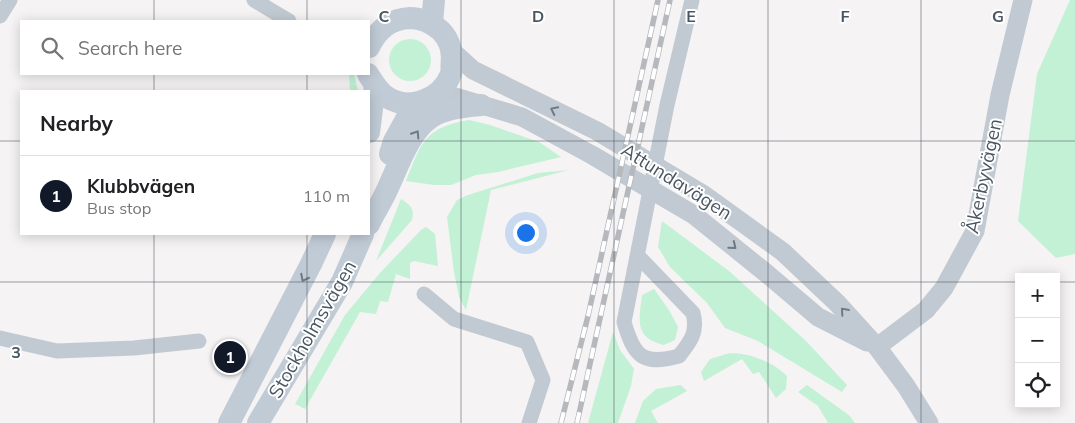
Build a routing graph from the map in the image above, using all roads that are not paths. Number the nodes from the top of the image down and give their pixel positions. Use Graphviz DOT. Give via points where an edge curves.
graph roads {
  1 [pos="10,0"];
  2 [pos="254,0"];
  3 [pos="434,0"];
  4 [pos="692,0"];
  5 [pos="1023,0"];
  6 [pos="404,9"];
  7 [pos="0,16"];
  8 [pos="287,20"];
  9 [pos="432,24"];
  10 [pos="370,45"];
  11 [pos="452,51"];
  12 [pos="371,80"];
  13 [pos="439,92"];
  14 [pos="415,103"];
  15 [pos="481,105"];
  16 [pos="370,106"];
  17 [pos="370,215"];
  18 [pos="370,222"];
  19 [pos="325,235"];
  20 [pos="363,235"];
  21 [pos="638,256"];
  22 [pos="424,294"];
  23 [pos="0,338"];
  24 [pos="199,341"];
  25 [pos="876,347"];
  26 [pos="229,423"];
  27 [pos="258,423"];
  28 [pos="529,423"];
  29 [pos="929,423"];
  1 -- 7 [label="street"];
  2 -- 8 [label="street"];
  3 -- 9 [label="main road"];
  4 -- 21 [label="street" via="667,105"];
  5 -- 25 [label="street, Åkerbyvägen" via="1000,95 975,231 944,288 926,310"];
  6 -- 9 [label="main road"];
  6 -- 10 [label="main road" via="375,34"];
  9 -- 11 [label="main road" via="445,35"];
  11 -- 13 [label="main road" via="451,74"];
  25 -- 11 [label="street, Attundavägen, one-way" via="837,303 783,252 704,195 597,131 473,70"];
  12 -- 14 [label="main road" via="386,96 400,103"];
  12 -- 16 [label="main road"];
  13 -- 14 [label="main road" via="428,100"];
  13 -- 15 [label="street, Attundavägen"];
  14 -- 17 [label="main road" via="394,141"];
  18 -- 15 [label="main road, one-way" via="419,128 442,112"];
  15 -- 25 [label="street, Attundavägen, one-way" via="522,117 694,216 818,317"];
  19 -- 26 [label="main road, Stockholmsvägen, one-way"];
  20 -- 27 [label="main road, Stockholmsvägen" via="342,282"];
  21 -- 21 [label="street" via="624,322 629,341 640,356 648,359 660,361 678,356 693,335 696,323 693,313"];
  22 -- 28 [label="street" via="454,319 527,342 543,380"];
  23 -- 24 [label="street" via="57,351"];
  25 -- 29 [label="street, Attundavägen"];
}
